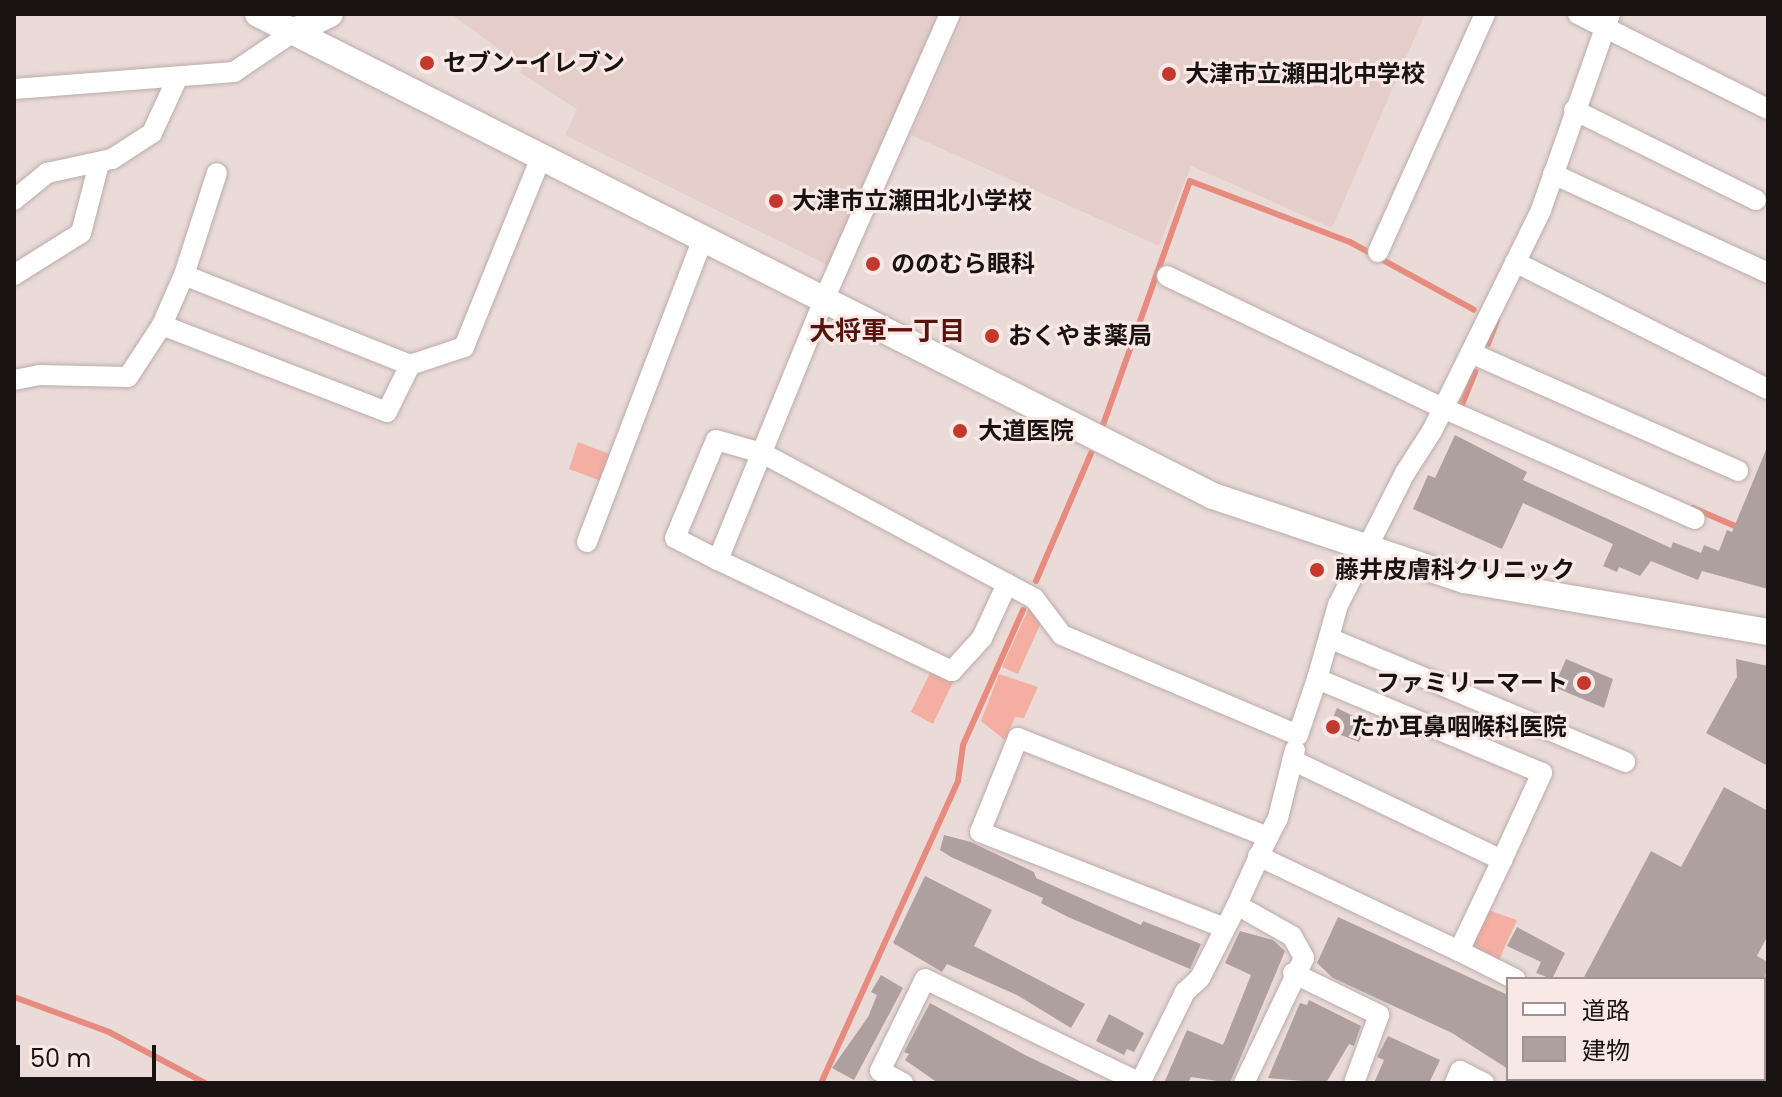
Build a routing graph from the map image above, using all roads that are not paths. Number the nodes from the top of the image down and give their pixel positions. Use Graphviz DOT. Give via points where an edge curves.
graph roads {
  1 [pos="258,14"];
  2 [pos="330,14"];
  3 [pos="950,14"];
  4 [pos="1485,14"];
  5 [pos="1578,14"];
  6 [pos="1608,20"];
  7 [pos="293,32"];
  8 [pos="177,79"];
  9 [pos="14,89"];
  10 [pos="1768,109"];
  11 [pos="1574,110"];
  12 [pos="541,157"];
  13 [pos="99,164"];
  14 [pos="217,173"];
  15 [pos="1553,174"];
  16 [pos="14,200"];
  17 [pos="1756,200"];
  18 [pos="703,239"];
  19 [pos="1378,252"];
  20 [pos="1515,262"];
  21 [pos="1768,273"];
  22 [pos="14,275"];
  23 [pos="184,275"];
  24 [pos="1167,276"];
  25 [pos="824,300"];
  26 [pos="162,325"];
  27 [pos="1471,353"];
  28 [pos="410,365"];
  29 [pos="14,380"];
  30 [pos="1768,389"];
  31 [pos="1443,408"];
  32 [pos="762,453"];
  33 [pos="1738,471"];
  34 [pos="1695,519"];
  35 [pos="587,542"];
  36 [pos="1366,552"];
  37 [pos="718,560"];
  38 [pos="1007,584"];
  39 [pos="1768,632"];
  40 [pos="1329,638"];
  41 [pos="1317,679"];
  42 [pos="1298,735"];
  43 [pos="1292,760"];
  44 [pos="1625,762"];
  45 [pos="1263,846"];
  46 [pos="1502,860"];
  47 [pos="1237,905"];
  48 [pos="1225,928"];
  49 [pos="1459,951"];
  50 [pos="1293,973"];
  51 [pos="1511,977"];
  52 [pos="903,1083"];
  53 [pos="1140,1083"];
  54 [pos="1244,1083"];
  55 [pos="1354,1083"];
  56 [pos="1455,1083"];
  57 [pos="1484,1083"];
  1 -- 7 [label="street"];
  2 -- 7 [label="street"];
  3 -- 25 [label="street"];
  4 -- 19 [label="street"];
  5 -- 6 [label="street"];
  6 -- 10 [label="street"];
  6 -- 11 [label="street"];
  7 -- 8 [label="street" via="234,72"];
  7 -- 12 [label="street"];
  8 -- 9 [label="street"];
  8 -- 13 [label="street" via="152,133"];
  11 -- 15 [label="street"];
  11 -- 17 [label="street"];
  12 -- 18 [label="street"];
  12 -- 28 [label="street" via="464,347"];
  13 -- 16 [label="street" via="47,173"];
  13 -- 22 [label="street" via="81,233"];
  14 -- 23 [label="street"];
  15 -- 20 [label="street"];
  15 -- 21 [label="street"];
  18 -- 25 [label="street"];
  18 -- 35 [label="street"];
  20 -- 27 [label="street"];
  20 -- 30 [label="street"];
  23 -- 26 [label="street"];
  23 -- 28 [label="street"];
  24 -- 31 [label="street"];
  25 -- 32 [label="street"];
  25 -- 36 [label="street" via="1213,496"];
  26 -- 28 [label="street" via="387,412"];
  26 -- 29 [label="street" via="128,377 39,375"];
  27 -- 31 [label="street"];
  27 -- 33 [label="street"];
  31 -- 34 [label="street"];
  31 -- 36 [label="street"];
  32 -- 37 [label="street"];
  32 -- 37 [label="street" via="716,440 675,538"];
  32 -- 38 [label="street"];
  36 -- 39 [label="street" via="1464,580"];
  36 -- 40 [label="street" via="1338,605"];
  37 -- 38 [label="street" via="952,671 982,638"];
  38 -- 42 [label="street" via="1034,598 1062,635"];
  40 -- 41 [label="street"];
  40 -- 44 [label="street"];
  41 -- 42 [label="street"];
  41 -- 46 [label="street" via="1542,773"];
  42 -- 43 [label="street"];
  43 -- 45 [label="street" via="1278,818"];
  43 -- 46 [label="street"];
  45 -- 47 [label="street"];
  45 -- 48 [label="street" via="1018,738 1006,759 980,832"];
  45 -- 49 [label="street"];
  46 -- 49 [label="street"];
  47 -- 48 [label="street"];
  47 -- 50 [label="street" via="1292,936 1304,958"];
  48 -- 53 [label="street"];
  49 -- 51 [label="street"];
  50 -- 54 [label="street"];
  50 -- 55 [label="street" via="1379,1015"];
  52 -- 53 [label="street" via="880,1071 925,979"];
  56 -- 57 [label="street" via="1460,1071"];
}
